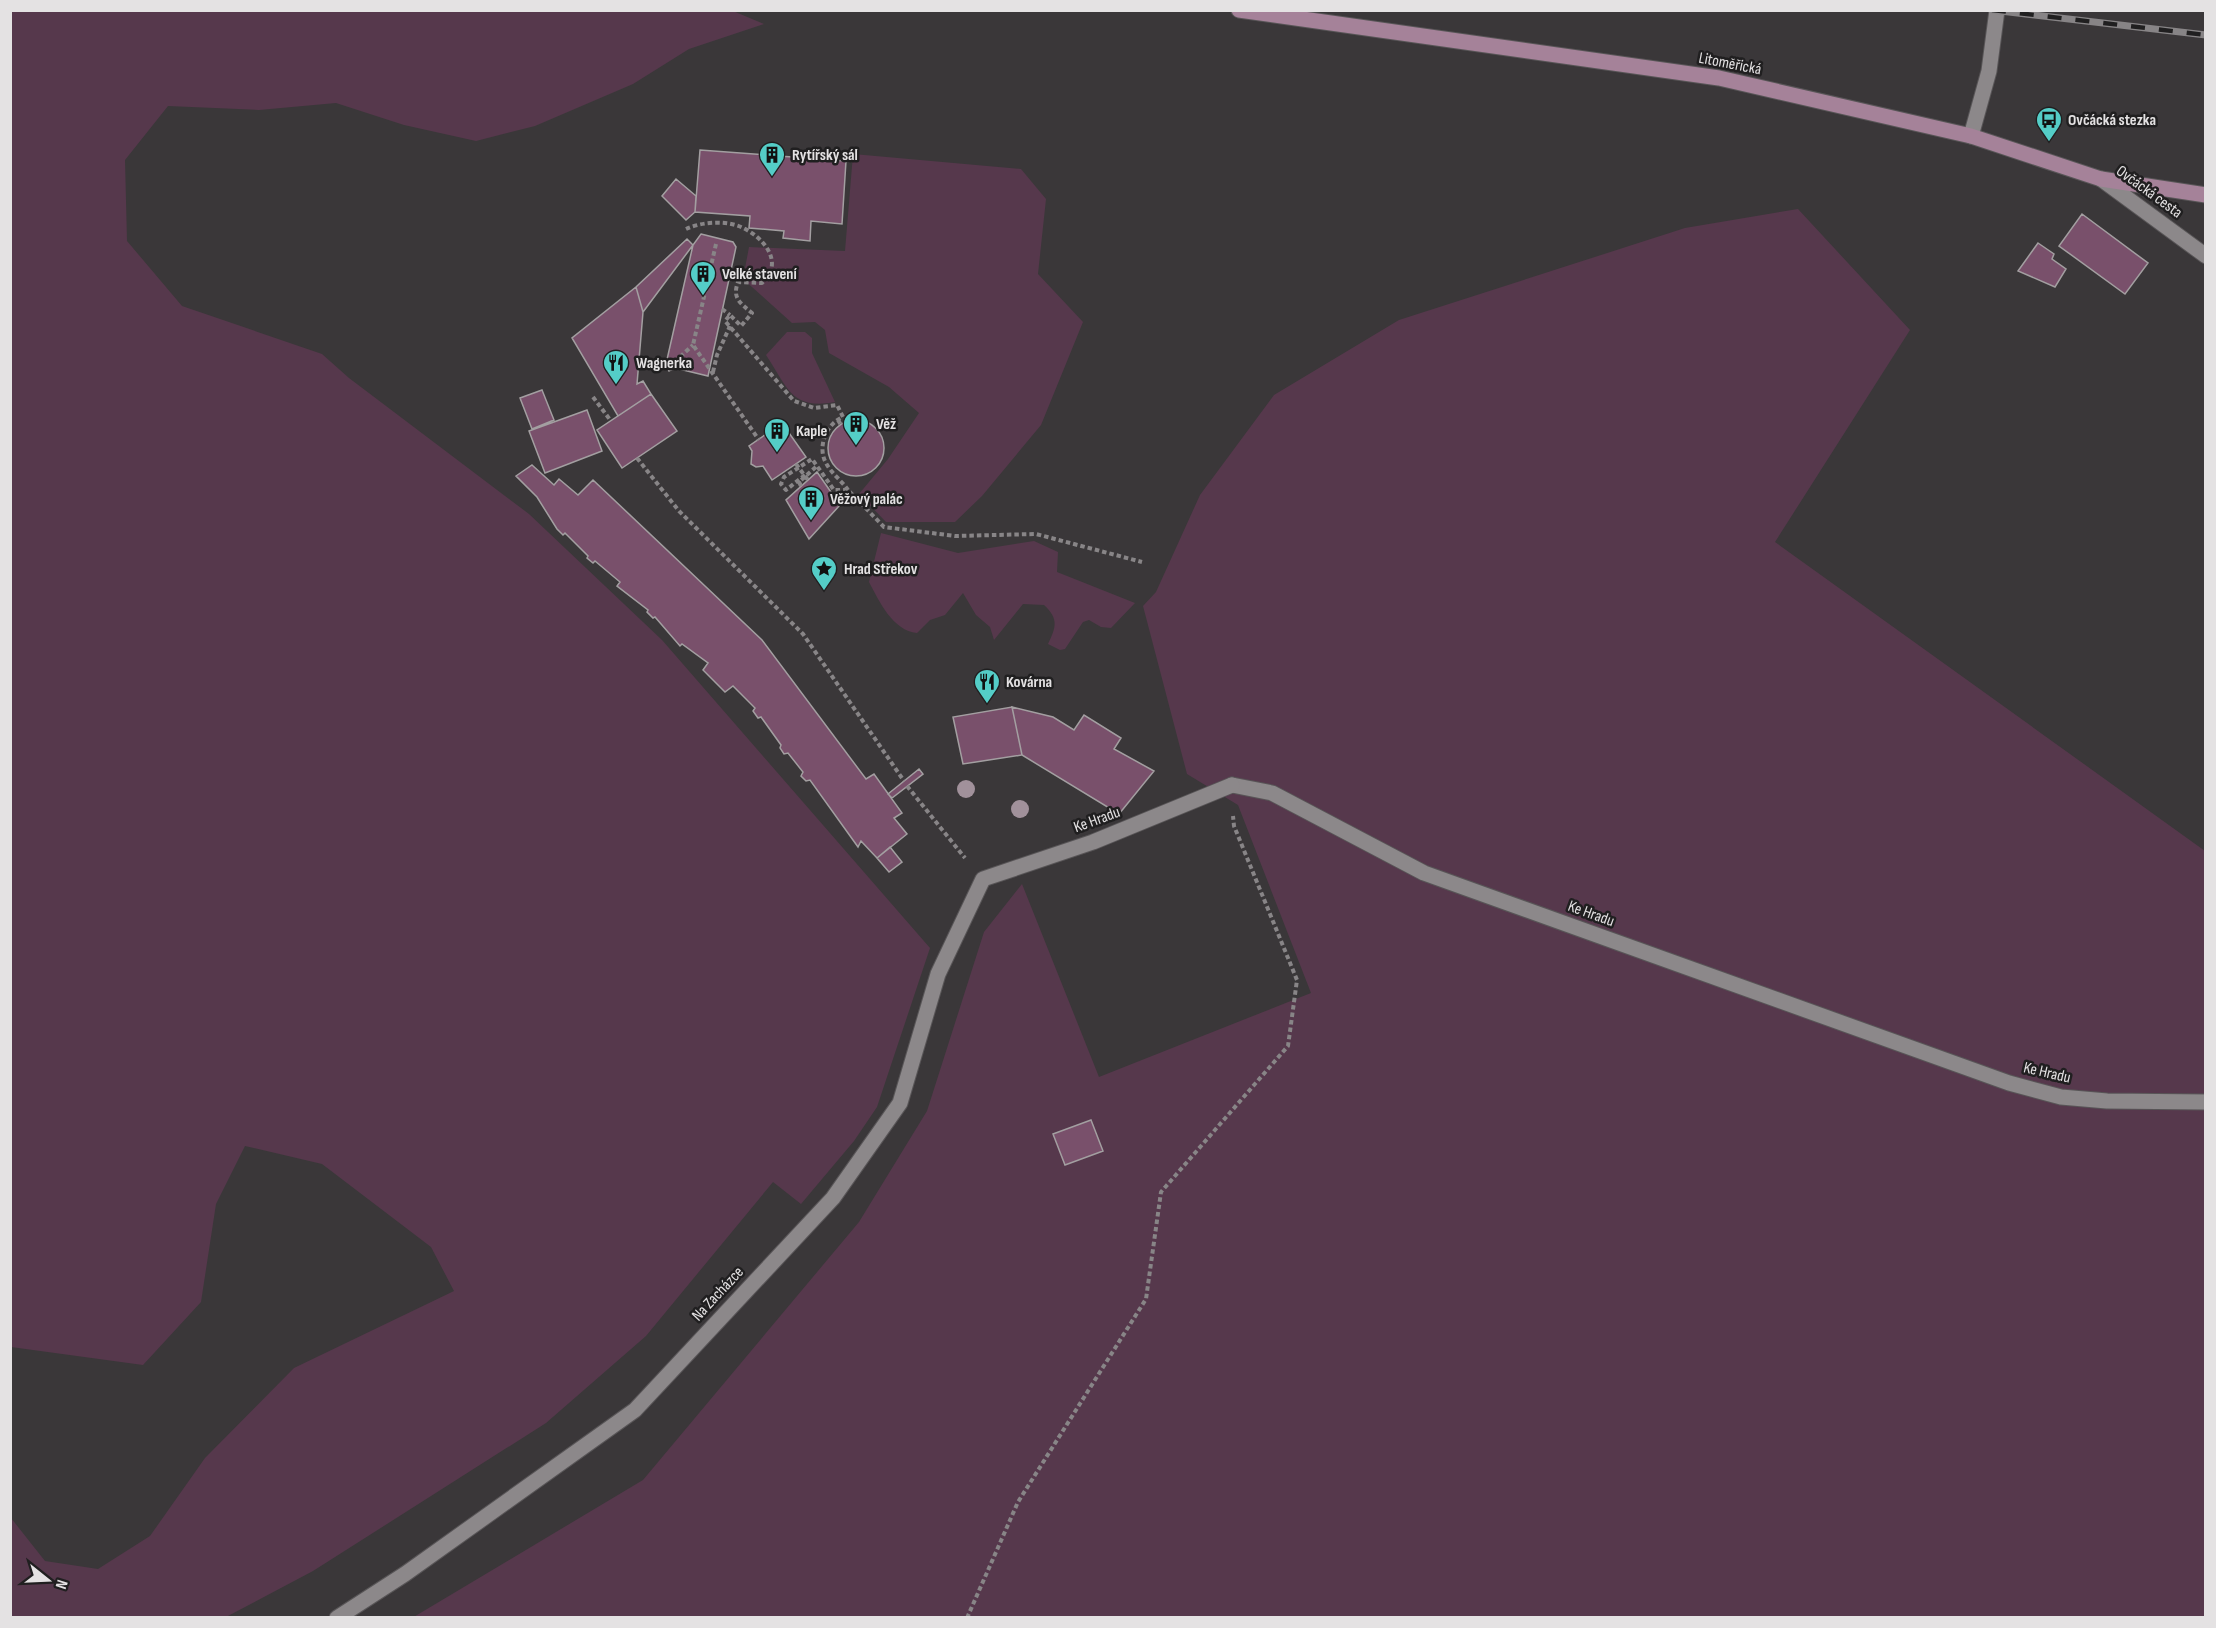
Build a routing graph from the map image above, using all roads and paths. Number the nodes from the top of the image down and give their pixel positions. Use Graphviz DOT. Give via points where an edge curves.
graph roads {
  1 [pos="1239,10"];
  2 [pos="1997,10"];
  3 [pos="1971,136"];
  4 [pos="2101,179"];
  5 [pos="2205,195"];
  6 [pos="686,229"];
  7 [pos="716,244"];
  8 [pos="2205,256"];
  9 [pos="722,309"];
  10 [pos="730,315"];
  11 [pos="730,326"];
  12 [pos="693,345"];
  13 [pos="669,367"];
  14 [pos="713,372"];
  15 [pos="593,397"];
  16 [pos="838,420"];
  17 [pos="611,421"];
  18 [pos="841,425"];
  19 [pos="759,440"];
  20 [pos="637,458"];
  21 [pos="796,464"];
  22 [pos="817,466"];
  23 [pos="805,475"];
  24 [pos="808,480"];
  25 [pos="801,486"];
  26 [pos="849,491"];
  27 [pos="1142,562"];
  28 [pos="904,781"];
  29 [pos="1232,784"];
  30 [pos="907,786"];
  31 [pos="983,879"];
  32 [pos="2205,1102"];
  33 [pos="337,1617"];
  34 [pos="967,1617"];
  1 -- 3 [label="main road, Litoměřická" via="1719,78"];
  2 -- 3 [label="street" via="1989,71"];
  3 -- 4 [label="main road, Litoměřická"];
  4 -- 5 [label="main road, Litoměřická"];
  4 -- 8 [label="street, Ovčácká cesta"];
  6 -- 10 [label="path" via="702,222 740,226 771,253 774,265 762,284 738,282 735,298 752,314 741,326"];
  7 -- 12 [label="path"];
  9 -- 10 [label="path"];
  10 -- 11 [label="path" via="725,321"];
  11 -- 14 [label="path"];
  11 -- 16 [label="path" via="794,401 814,408 837,405 843,417"];
  12 -- 13 [label="path"];
  12 -- 14 [label="path"];
  14 -- 19 [label="path"];
  15 -- 17 [label="path"];
  16 -- 18 [label="path"];
  16 -- 26 [label="path" via="824,438 823,450 825,461"];
  20 -- 28 [label="path" via="679,511 803,634"];
  21 -- 23 [label="path"];
  22 -- 23 [label="path" via="812,459 784,477 781,484 786,490"];
  22 -- 25 [label="path" via="799,482"];
  22 -- 26 [label="path" via="834,490"];
  23 -- 24 [label="path"];
  26 -- 27 [label="path" via="884,527 955,536 1036,534"];
  29 -- 31 [label="street, Ke Hradu" via="1094,842"];
  29 -- 32 [label="street, Ke Hradu" via="1272,793 1424,873 2009,1083 2072,1098"];
  29 -- 34 [label="path" via="1234,826 1297,981 1288,1046 1161,1192 1146,1299 1018,1502"];
  30 -- 31 [label="path"];
  31 -- 33 [label="street, Na Zacházce" via="938,974 900,1103 833,1198 635,1410 405,1574"];
}
